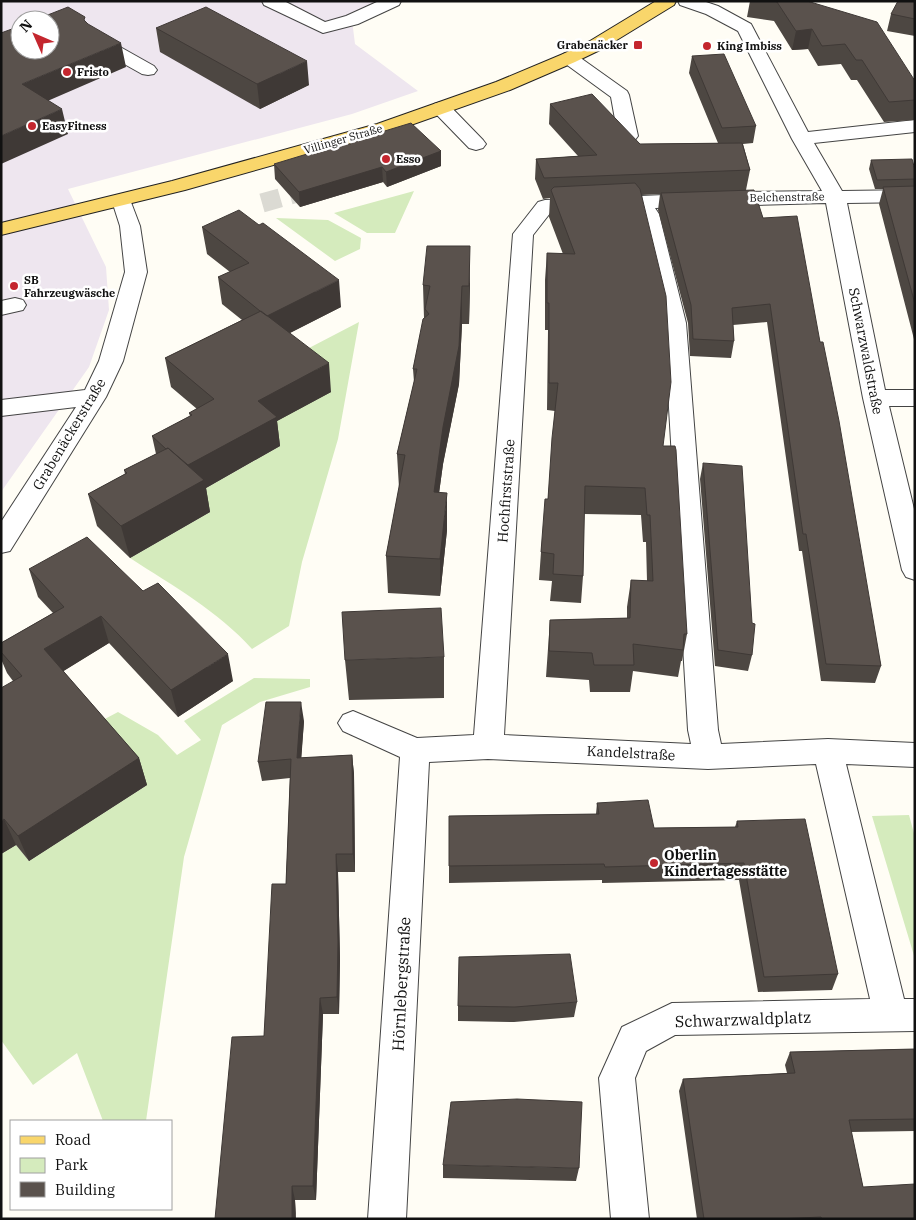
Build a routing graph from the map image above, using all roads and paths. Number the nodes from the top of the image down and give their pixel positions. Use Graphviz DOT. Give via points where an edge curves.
graph roads {
  1 [pos="270,1"];
  2 [pos="393,1"];
  3 [pos="668,1"];
  4 [pos="686,1"];
  5 [pos="100,42"];
  6 [pos="569,58"];
  7 [pos="148,70"];
  8 [pos="441,108"];
  9 [pos="915,126"];
  10 [pos="628,136"];
  11 [pos="802,139"];
  12 [pos="476,144"];
  13 [pos="835,196"];
  14 [pos="915,196"];
  15 [pos="122,201"];
  16 [pos="640,202"];
  17 [pos="1,229"];
  18 [pos="523,234"];
  19 [pos="94,397"];
  20 [pos="875,398"];
  21 [pos="915,398"];
  22 [pos="5,413"];
  23 [pos="1,544"];
  24 [pos="915,570"];
  25 [pos="354,723"];
  26 [pos="488,747"];
  27 [pos="415,750"];
  28 [pos="828,751"];
  29 [pos="915,755"];
  30 [pos="708,757"];
  31 [pos="903,1015"];
  32 [pos="387,1219"];
  33 [pos="630,1219"];
  1 -- 2 [label="street" via="323,28 352,20"];
  3 -- 6 [label="main road, Villinger Straße"];
  4 -- 11 [label="street, Schwarzwaldstraße" via="712,10 745,28"];
  5 -- 7 [label="street"];
  6 -- 8 [label="main road, Villinger Straße"];
  6 -- 10 [label="street" via="620,95"];
  8 -- 12 [label="street"];
  8 -- 15 [label="main road, Villinger Straße" via="340,147"];
  9 -- 11 [label="street"];
  11 -- 13 [label="street, Schwarzwaldstraße"];
  13 -- 14 [label="street, Belchenstraße"];
  13 -- 16 [label="street, Belchenstraße"];
  13 -- 20 [label="street, Schwarzwaldstraße"];
  15 -- 17 [label="main road, Villinger Straße"];
  15 -- 19 [label="street, Grabenäckerstraße" via="130,226 136,272 111,360"];
  16 -- 18 [label="street, Belchenstraße" via="546,206"];
  16 -- 30 [label="street" via="650,214 675,323 703,730"];
  18 -- 26 [label="street, Hochfirststraße"];
  19 -- 22 [label="street"];
  19 -- 23 [label="street, Grabenäckerstraße"];
  20 -- 21 [label="street"];
  20 -- 24 [label="street, Schwarzwaldstraße"];
  25 -- 27 [label="street, Kandelstraße"];
  26 -- 27 [label="street, Kandelstraße"];
  26 -- 30 [label="street, Kandelstraße"];
  27 -- 32 [label="street, Hörnlebergstraße"];
  28 -- 29 [label="street, Kandelstraße"];
  28 -- 30 [label="street, Kandelstraße"];
  28 -- 31 [label="street, Schwarzwaldplatz"];
  31 -- 33 [label="street, Schwarzwaldplatz" via="672,1018 634,1039 617,1078"];
}
